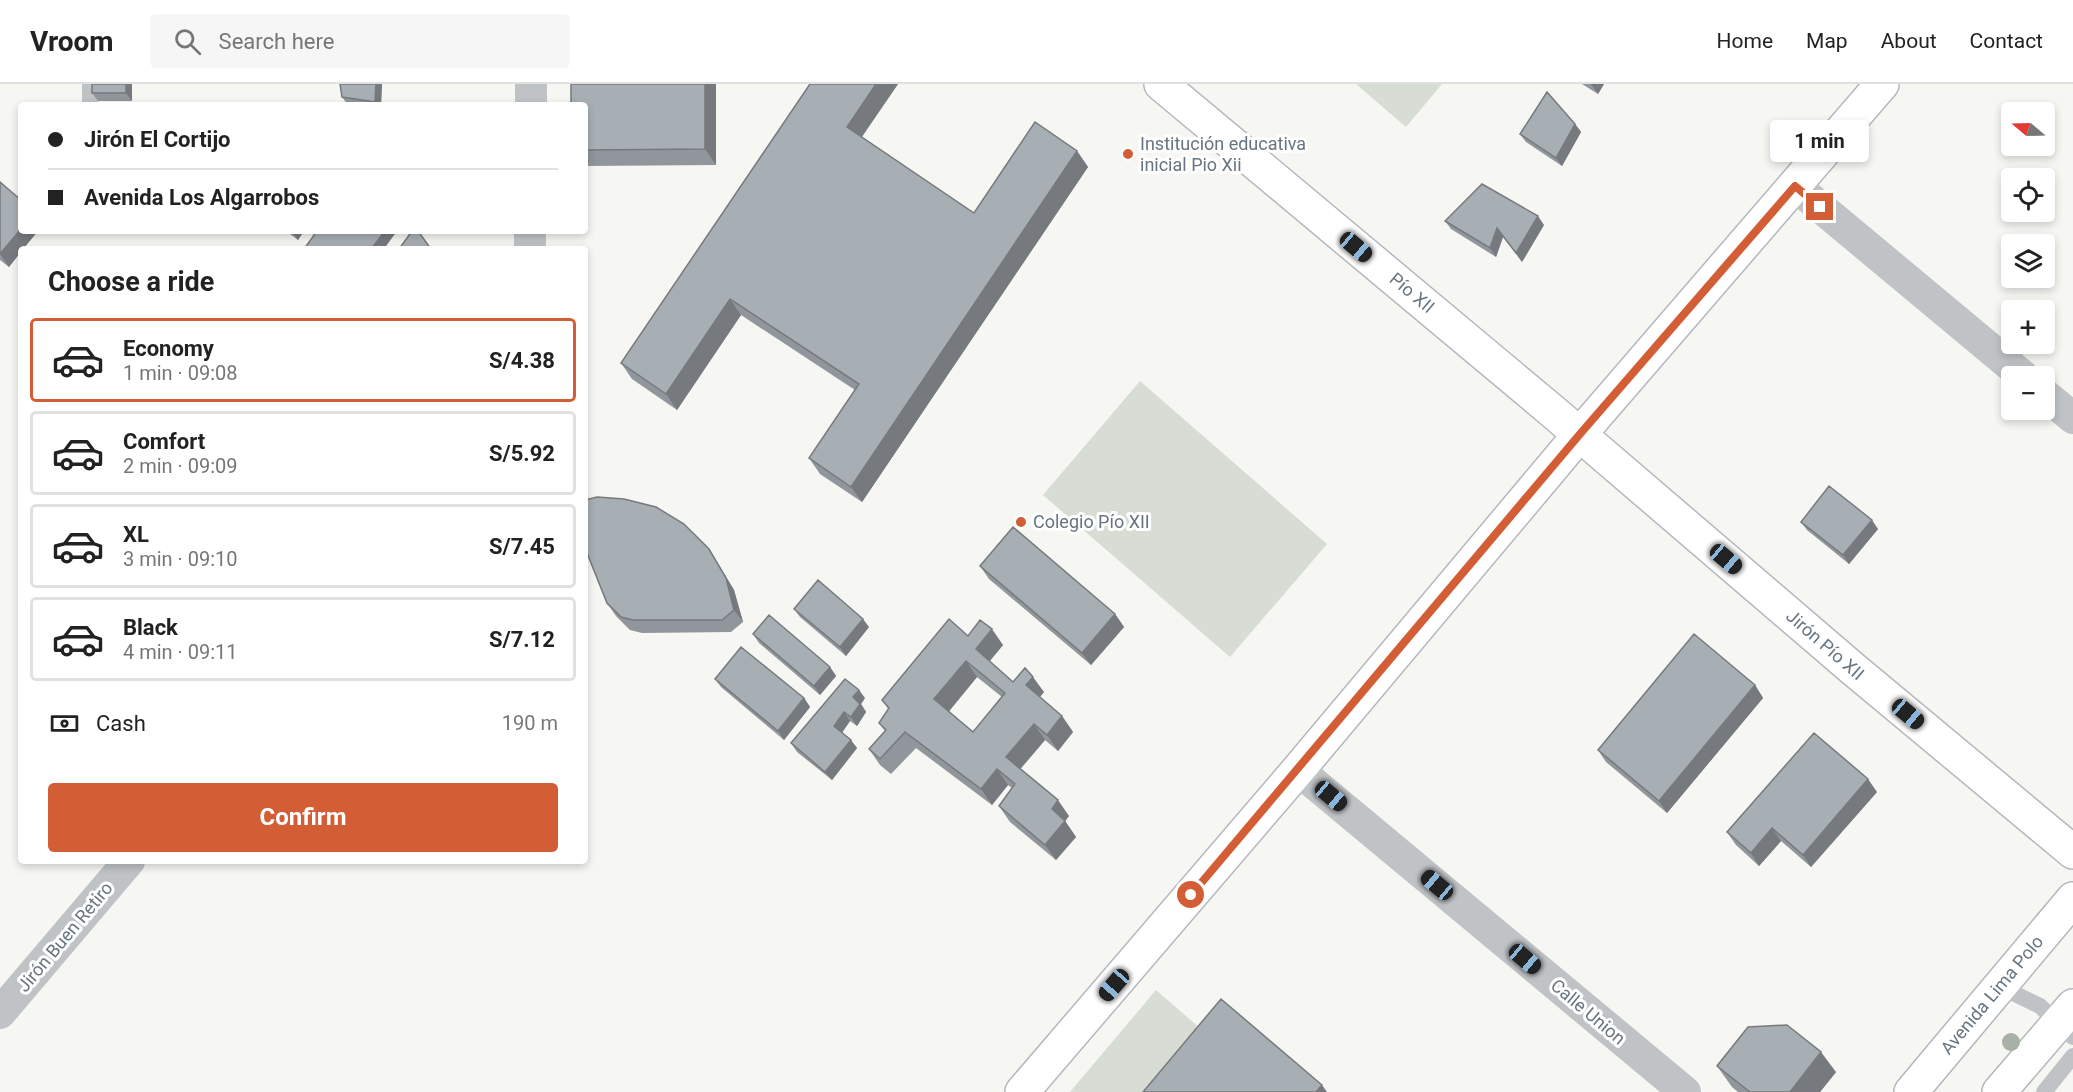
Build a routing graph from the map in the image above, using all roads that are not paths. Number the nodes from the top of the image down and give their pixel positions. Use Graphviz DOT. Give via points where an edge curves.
graph roads {
  1 [pos="90,84"];
  2 [pos="531,84"];
  3 [pos="1161,84"];
  4 [pos="1882,84"];
  5 [pos="90,102"];
  6 [pos="531,102"];
  7 [pos="1795,186"];
  8 [pos="2011,366"];
  9 [pos="2055,403"];
  10 [pos="2073,418"];
  11 [pos="1580,434"];
  12 [pos="1298,770"];
  13 [pos="2073,852"];
  14 [pos="126,864"];
  15 [pos="2073,898"];
  16 [pos="1999,986"];
  17 [pos="0,1013"];
  18 [pos="2068,1022"];
  19 [pos="2073,1056"];
  20 [pos="1022,1092"];
  21 [pos="1685,1092"];
  22 [pos="1911,1092"];
  23 [pos="1999,1092"];
  24 [pos="2044,1092"];
  1 -- 5 [label="lane"];
  2 -- 6 [label="street"];
  3 -- 11 [label="street, Pío XII"];
  4 -- 7 [label="street"];
  7 -- 8 [label="street"];
  7 -- 11 [label="street"];
  9 -- 10 [label="street"];
  11 -- 12 [label="street"];
  11 -- 13 [label="street, Jirón Pío XII"];
  12 -- 20 [label="street"];
  12 -- 21 [label="street, Calle Union"];
  14 -- 17 [label="street, Jirón Buen Retiro"];
  15 -- 16 [label="street, Avenida Lima Polo"];
  16 -- 18 [label="lane"];
  16 -- 22 [label="street, Avenida Lima Polo"];
  18 -- 23 [label="street"];
  19 -- 24 [label="lane"];
}
